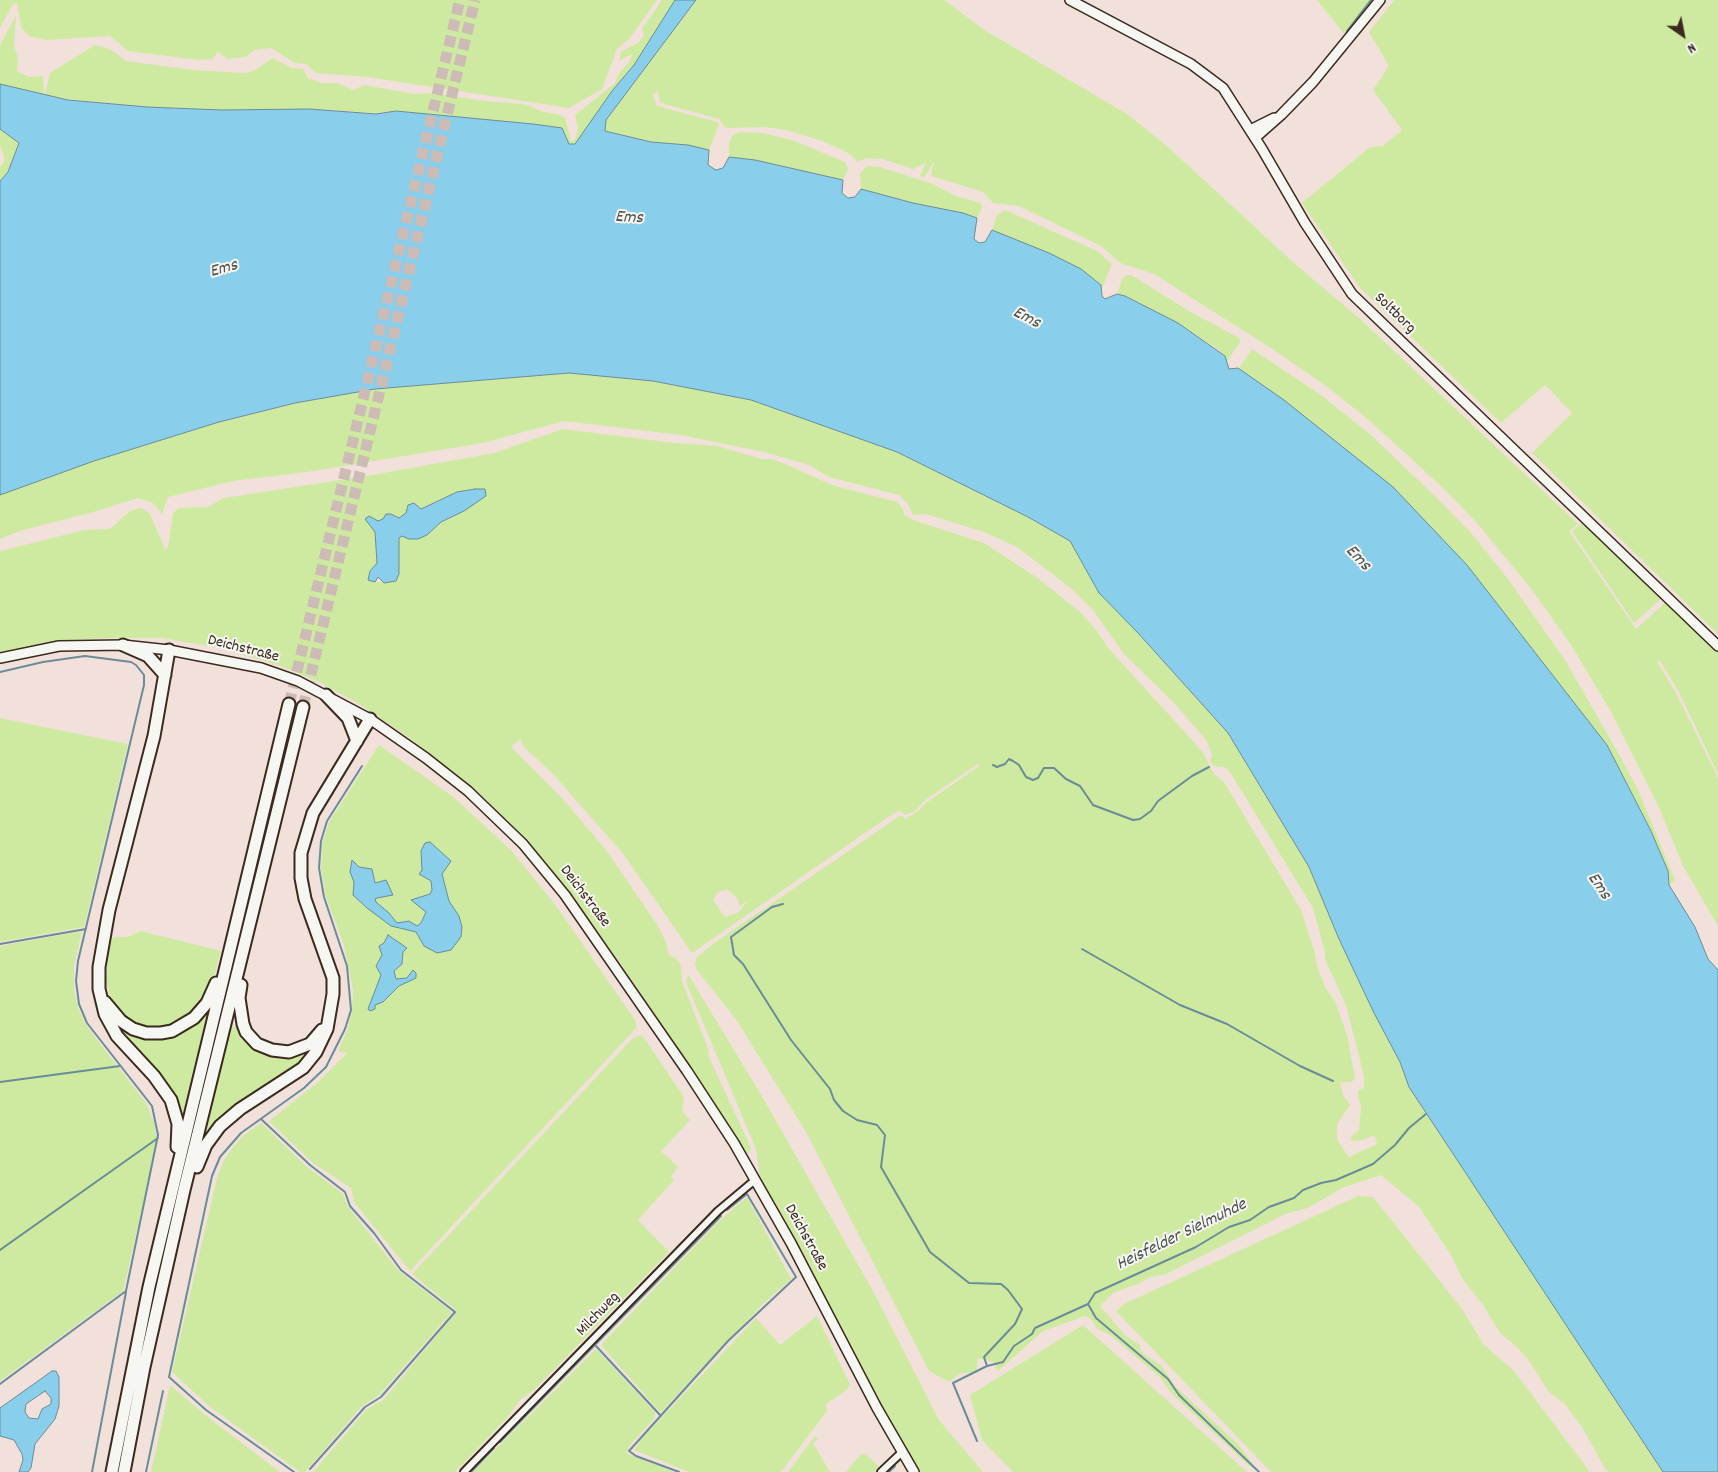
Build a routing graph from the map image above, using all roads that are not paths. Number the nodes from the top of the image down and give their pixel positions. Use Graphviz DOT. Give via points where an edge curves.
graph roads {
  1 [pos="1070,0"];
  2 [pos="1380,0"];
  3 [pos="1253,134"];
  4 [pos="123,645"];
  5 [pos="1718,646"];
  6 [pos="169,650"];
  7 [pos="0,658"];
  8 [pos="165,675"];
  9 [pos="326,695"];
  10 [pos="289,704"];
  11 [pos="303,707"];
  12 [pos="370,719"];
  13 [pos="357,741"];
  14 [pos="246,934"];
  15 [pos="226,968"];
  16 [pos="99,989"];
  17 [pos="330,1012"];
  18 [pos="175,1178"];
  19 [pos="755,1180"];
  20 [pos="184,1190"];
  21 [pos="901,1453"];
  22 [pos="112,1472"];
  23 [pos="124,1472"];
  24 [pos="464,1472"];
  25 [pos="881,1472"];
  26 [pos="914,1472"];
  1 -- 3 [label="main road, Soltborg" via="1206,73 1223,88"];
  2 -- 3 [label="main road" via="1281,115"];
  3 -- 5 [label="main road, Soltborg" via="1305,223 1352,294"];
  4 -- 6 [label="main road, Deichstraße"];
  4 -- 7 [label="main road, Deichstraße" via="59,646"];
  4 -- 8 [label="highway" via="148,656"];
  6 -- 8 [label="highway"];
  6 -- 9 [label="main road, Deichstraße" via="261,668"];
  8 -- 16 [label="highway" via="154,736 109,910 99,967"];
  9 -- 12 [label="main road, Deichstraße"];
  9 -- 13 [label="highway" via="348,718"];
  10 -- 15 [label="highway"];
  11 -- 14 [label="highway"];
  12 -- 13 [label="highway"];
  12 -- 19 [label="main road, Deichstraße" via="468,791 536,859 638,998"];
  13 -- 17 [label="highway" via="313,813 301,853 305,899 333,978"];
  14 -- 17 [label="highway" via="249,947 239,998 243,1024 257,1044 280,1052 298,1050 317,1036"];
  14 -- 20 [label="highway"];
  15 -- 16 [label="highway" via="208,1003 194,1018 161,1034 140,1031 121,1021"];
  15 -- 18 [label="highway"];
  16 -- 18 [label="highway" via="105,1014 118,1036 171,1100 178,1124 172,1165"];
  17 -- 20 [label="highway" via="327,1029 316,1052 303,1068 245,1105 220,1126 201,1153 194,1177"];
  18 -- 22 [label="highway"];
  19 -- 21 [label="main road, Deichstraße" via="824,1303"];
  19 -- 24 [label="street, Milchweg" via="718,1211"];
  20 -- 23 [label="highway"];
  21 -- 25 [label="street"];
  21 -- 26 [label="main road, Deichstraße"];
}
